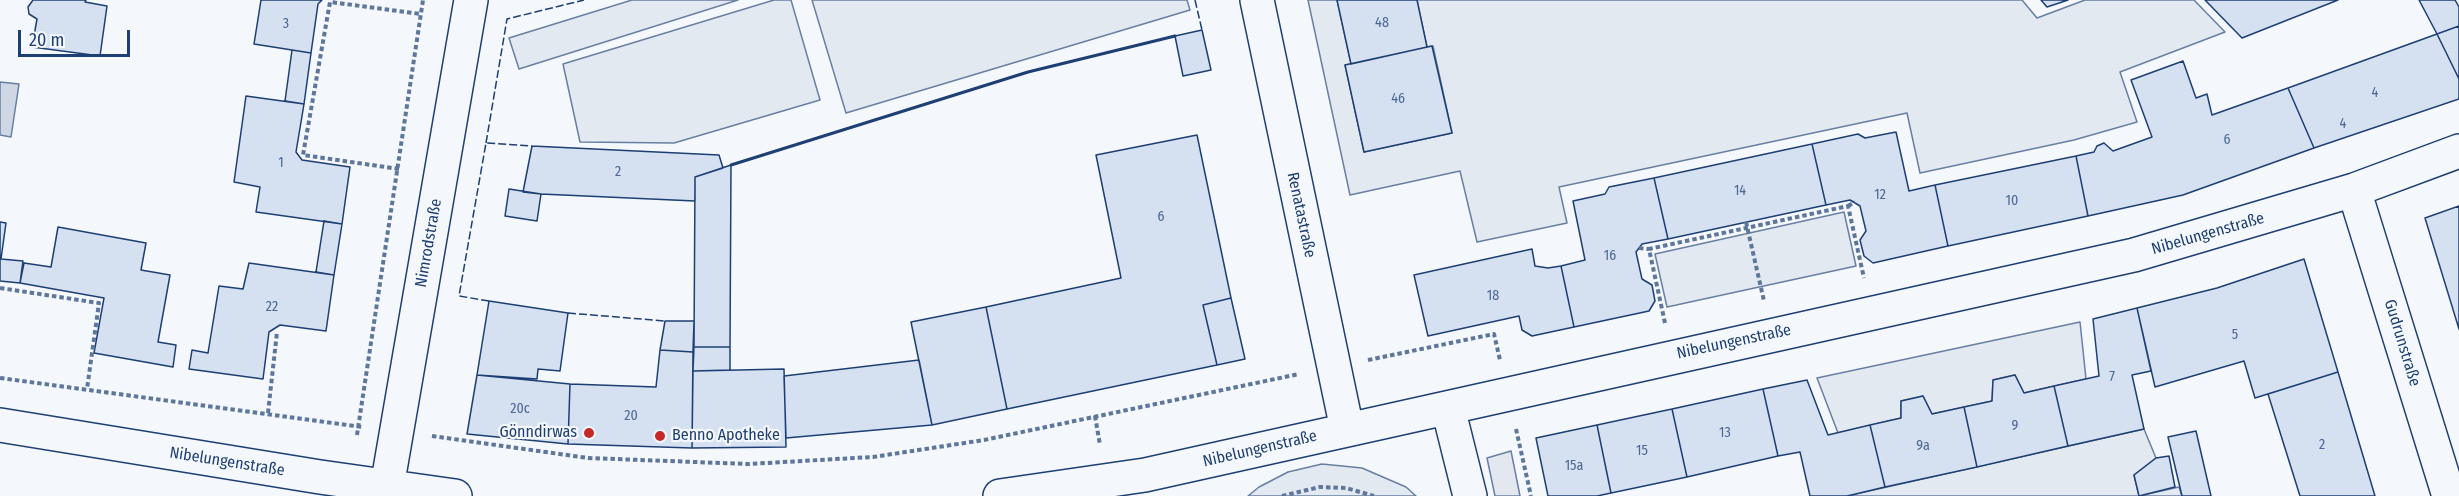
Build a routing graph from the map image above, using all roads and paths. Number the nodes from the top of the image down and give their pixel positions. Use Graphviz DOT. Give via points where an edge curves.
graph roads {
  1 [pos="423,0"];
  2 [pos="471,0"];
  3 [pos="1257,0"];
  4 [pos="421,14"];
  5 [pos="2459,151"];
  6 [pos="399,169"];
  7 [pos="2354,190"];
  8 [pos="1855,202"];
  9 [pos="1848,206"];
  10 [pos="1746,222"];
  11 [pos="1748,228"];
  12 [pos="1639,248"];
  13 [pos="1649,249"];
  14 [pos="0,288"];
  15 [pos="1872,312"];
  16 [pos="277,332"];
  17 [pos="1771,334"];
  18 [pos="1673,356"];
  19 [pos="1333,367"];
  20 [pos="0,378"];
  21 [pos="87,389"];
  22 [pos="1508,393"];
  23 [pos="1448,408"];
  24 [pos="268,412"];
  25 [pos="0,425"];
  26 [pos="357,427"];
  27 [pos="1347,429"];
  28 [pos="397,431"];
  29 [pos="355,482"];
  30 [pos="1147,485"];
  31 [pos="319,487"];
  32 [pos="387,487"];
  33 [pos="455,496"];
  34 [pos="1000,496"];
  35 [pos="1282,496"];
  36 [pos="1374,496"];
  37 [pos="1470,496"];
  38 [pos="1531,496"];
  39 [pos="2450,496"];
  1 -- 4 [label="path"];
  2 -- 28 [label="street, Nimrodstraße"];
  3 -- 19 [label="street, Renatastraße"];
  4 -- 6 [label="path"];
  4 -- 6 [label="path" via="330,2 303,155"];
  5 -- 7 [label="street, Nibelungenstraße"];
  6 -- 26 [label="path"];
  7 -- 15 [label="street, Nibelungenstraße" via="2133,255"];
  7 -- 39 [label="street, Gudrunstraße"];
  8 -- 9 [label="path"];
  9 -- 11 [label="path"];
  9 -- 15 [label="path"];
  10 -- 11 [label="path"];
  11 -- 13 [label="path"];
  11 -- 17 [label="path"];
  12 -- 13 [label="path"];
  13 -- 18 [label="path"];
  14 -- 21 [label="path" via="99,303"];
  15 -- 17 [label="street, Nibelungenstraße"];
  16 -- 24 [label="path"];
  17 -- 18 [label="street, Nibelungenstraße"];
  18 -- 22 [label="street, Nibelungenstraße"];
  19 -- 22 [label="path" via="1494,334"];
  19 -- 27 [label="street, Renatastraße"];
  19 -- 28 [label="path" via="984,440 873,457 748,464 588,458"];
  20 -- 21 [label="path"];
  21 -- 24 [label="path"];
  22 -- 23 [label="street, Nibelungenstraße"];
  22 -- 38 [label="path"];
  23 -- 27 [label="street, Nibelungenstraße"];
  23 -- 37 [label="street"];
  24 -- 26 [label="path"];
  25 -- 31 [label="street, Nibelungenstraße"];
  26 -- 28 [label="path"];
  26 -- 29 [label="path"];
  27 -- 30 [label="street, Nibelungenstraße"];
  28 -- 32 [label="street, Nimrodstraße"];
  29 -- 31 [label="street, Nibelungenstraße"];
  29 -- 32 [label="street, Nibelungenstraße"];
  30 -- 34 [label="street, Nibelungenstraße"];
  32 -- 33 [label="street, Nibelungenstraße"];
  35 -- 36 [label="path" via="1320,487 1346,488"];
}
